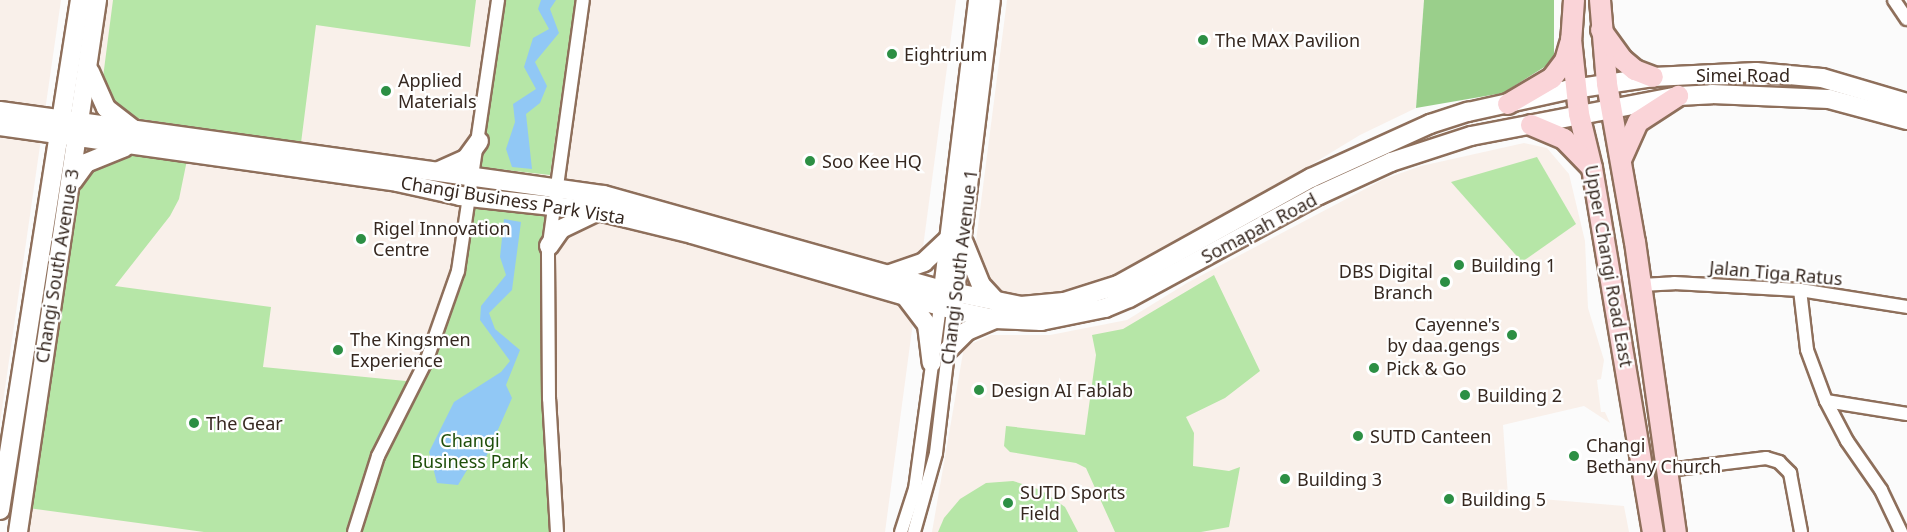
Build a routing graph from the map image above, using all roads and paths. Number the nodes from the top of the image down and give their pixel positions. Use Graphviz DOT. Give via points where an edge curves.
graph roads {
  1 [pos="80,0"];
  2 [pos="97,0"];
  3 [pos="498,0"];
  4 [pos="584,0"];
  5 [pos="978,0"];
  6 [pos="991,0"];
  7 [pos="1574,0"];
  8 [pos="1600,0"];
  9 [pos="1894,0"];
  10 [pos="1907,19"];
  11 [pos="1600,28"];
  12 [pos="1571,39"];
  13 [pos="88,63"];
  14 [pos="1653,77"];
  15 [pos="1607,84"];
  16 [pos="1576,89"];
  17 [pos="1678,96"];
  18 [pos="1907,103"];
  19 [pos="1508,104"];
  20 [pos="1611,108"];
  21 [pos="0,111"];
  22 [pos="1579,114"];
  23 [pos="1907,120"];
  24 [pos="1531,125"];
  25 [pos="0,126"];
  26 [pos="70,129"];
  27 [pos="133,138"];
  28 [pos="479,141"];
  29 [pos="1621,160"];
  30 [pos="1592,168"];
  31 [pos="437,172"];
  32 [pos="475,176"];
  33 [pos="69,190"];
  34 [pos="557,195"];
  35 [pos="471,196"];
  36 [pos="598,211"];
  37 [pos="957,240"];
  38 [pos="549,246"];
  39 [pos="890,274"];
  40 [pos="1641,285"];
  41 [pos="1800,290"];
  42 [pos="905,296"];
  43 [pos="948,300"];
  44 [pos="1907,307"];
  45 [pos="997,312"];
  46 [pos="948,350"];
  47 [pos="932,363"];
  48 [pos="1826,401"];
  49 [pos="1907,414"];
  50 [pos="1668,470"];
  51 [pos="0,510"];
  52 [pos="1903,529"];
  53 [pos="18,532"];
  54 [pos="354,532"];
  55 [pos="557,532"];
  56 [pos="901,532"];
  57 [pos="914,532"];
  58 [pos="1653,532"];
  59 [pos="1676,532"];
  60 [pos="1801,532"];
  1 -- 26 [label="main road, Changi South Avenue 3"];
  2 -- 13 [label="main road, Changi South Avenue 3"];
  3 -- 28 [label="street"];
  4 -- 34 [label="street"];
  5 -- 37 [label="main road, Changi South Avenue 1"];
  6 -- 37 [label="main road, Changi South Avenue 1"];
  7 -- 12 [label="main road, Upper Changi Road East"];
  8 -- 11 [label="main road, Upper Changi Road East"];
  9 -- 10 [label="street"];
  11 -- 14 [label="main road" via="1623,60"];
  11 -- 15 [label="main road, Upper Changi Road East"];
  12 -- 16 [label="main road, Upper Changi Road East"];
  12 -- 19 [label="main road" via="1565,61 1552,78"];
  13 -- 26 [label="main road, Changi South Avenue 3"];
  13 -- 27 [label="main road" via="106,108"];
  14 -- 15 [label="main road, Simei Road"];
  14 -- 18 [label="main road, Simei Road" via="1756,72 1822,78"];
  15 -- 16 [label="main road, Simei Road"];
  15 -- 20 [label="main road, Upper Changi Road East"];
  16 -- 19 [label="main road, Somapah Road"];
  16 -- 22 [label="main road, Upper Changi Road East"];
  17 -- 20 [label="main road, Simei Road"];
  17 -- 23 [label="main road, Simei Road" via="1752,94 1829,99"];
  17 -- 29 [label="main road" via="1638,122"];
  19 -- 45 [label="main road, Somapah Road" via="1430,124 1368,151 1095,294"];
  20 -- 22 [label="main road, Simei Road"];
  20 -- 29 [label="main road, Upper Changi Road East"];
  21 -- 26 [label="main road"];
  22 -- 24 [label="main road, Somapah Road"];
  22 -- 30 [label="main road, Upper Changi Road East"];
  24 -- 30 [label="main road" via="1564,139"];
  24 -- 45 [label="main road, Somapah Road" via="1472,136 1391,162 1319,195 1105,308 1041,321"];
  25 -- 26 [label="main road"];
  26 -- 27 [label="main road, Changi Business Park Vista"];
  26 -- 33 [label="main road, Changi South Avenue 3"];
  26 -- 51 [label="main road, Changi South Avenue 3"];
  27 -- 31 [label="main road, Changi Business Park Vista"];
  27 -- 33 [label="main road" via="86,163"];
  27 -- 35 [label="main road, Changi Business Park Vista"];
  28 -- 31 [label="main road" via="466,159"];
  28 -- 32 [label="street"];
  29 -- 40 [label="main road, Upper Changi Road East"];
  30 -- 58 [label="main road, Upper Changi Road East"];
  31 -- 32 [label="main road, Changi Business Park Vista"];
  32 -- 34 [label="main road, Changi Business Park Vista"];
  32 -- 35 [label="street"];
  33 -- 53 [label="main road, Changi South Avenue 3"];
  34 -- 35 [label="main road, Changi Business Park Vista"];
  34 -- 36 [label="main road, Changi Business Park Vista"];
  34 -- 38 [label="street"];
  34 -- 39 [label="main road, Changi Business Park Vista" via="641,204"];
  35 -- 54 [label="street" via="458,272 438,332 378,456"];
  36 -- 38 [label="main road" via="561,230"];
  36 -- 42 [label="main road, Changi Business Park Vista"];
  37 -- 39 [label="main road" via="924,262"];
  37 -- 43 [label="main road, Changi South Avenue 1"];
  37 -- 45 [label="main road"];
  38 -- 55 [label="street" via="549,399"];
  39 -- 43 [label="main road, Changi Business Park Vista"];
  40 -- 41 [label="street, Jalan Tiga Ratus" via="1674,282"];
  40 -- 50 [label="main road, Upper Changi Road East"];
  41 -- 44 [label="street, Jalan Tiga Ratus"];
  41 -- 48 [label="street" via="1806,350"];
  42 -- 43 [label="main road, Changi Business Park Vista"];
  42 -- 47 [label="main road" via="927,325"];
  43 -- 45 [label="main road, Somapah Road"];
  43 -- 46 [label="street, Changi South Avenue 1"];
  43 -- 47 [label="street, Changi South Avenue 1"];
  45 -- 46 [label="main road" via="967,331"];
  46 -- 57 [label="street, Changi South Avenue 1" via="936,453"];
  47 -- 56 [label="street, Changi South Avenue 1" via="915,489"];
  48 -- 49 [label="street"];
  48 -- 52 [label="street"];
  50 -- 59 [label="main road, Upper Changi Road East"];
  50 -- 60 [label="street" via="1766,458 1779,462 1790,473"];
}
